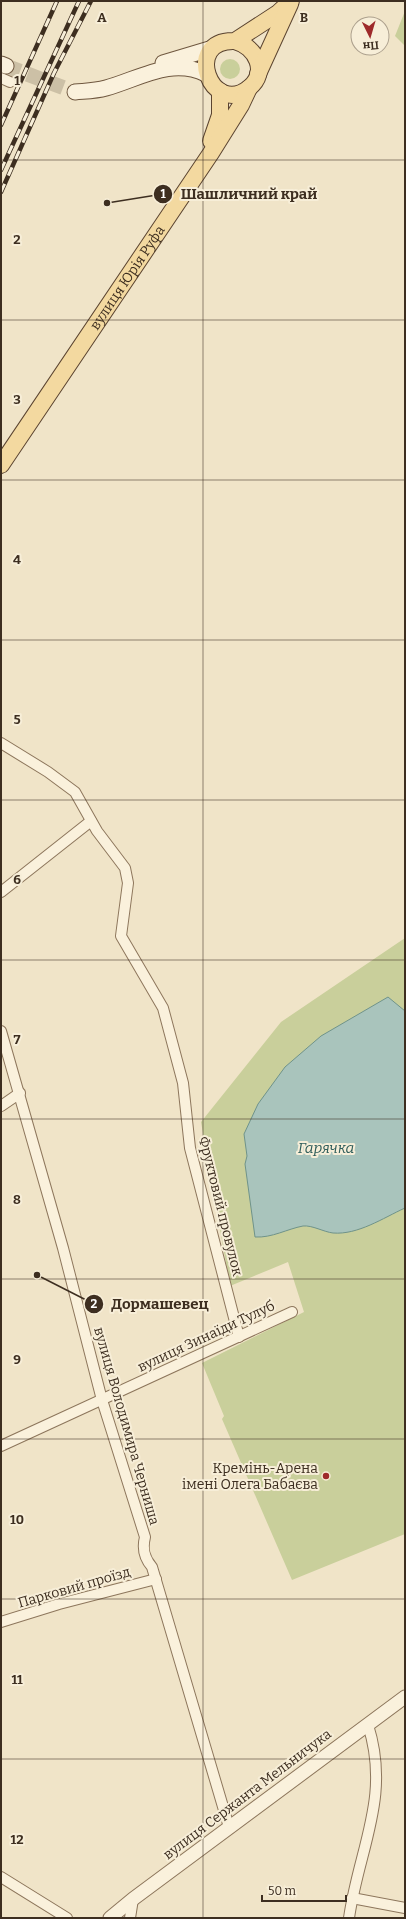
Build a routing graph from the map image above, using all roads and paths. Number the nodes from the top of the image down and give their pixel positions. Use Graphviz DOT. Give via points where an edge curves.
graph roads {
  1 [pos="292,1"];
  2 [pos="235,41"];
  3 [pos="213,48"];
  4 [pos="147,72"];
  5 [pos="206,74"];
  6 [pos="253,81"];
  7 [pos="220,91"];
  8 [pos="75,92"];
  9 [pos="197,174"];
  10 [pos="1,465"];
  11 [pos="1,743"];
  12 [pos="91,821"];
  13 [pos="1,892"];
  14 [pos="1,1031"];
  15 [pos="20,1092"];
  16 [pos="1,1106"];
  17 [pos="292,1312"];
  18 [pos="239,1337"];
  19 [pos="102,1400"];
  20 [pos="1,1446"];
  21 [pos="156,1579"];
  22 [pos="1,1622"];
  23 [pos="405,1697"];
  24 [pos="368,1725"];
  25 [pos="229,1827"];
  26 [pos="1,1877"];
  27 [pos="133,1898"];
  28 [pos="352,1898"];
  29 [pos="405,1908"];
  30 [pos="67,1918"];
  31 [pos="110,1918"];
  32 [pos="130,1918"];
  33 [pos="349,1918"];
  1 -- 2 [label="main road"];
  1 -- 6 [label="main road, вулиця Юрія Руфа"];
  2 -- 3 [label="main road" via="223,42"];
  2 -- 6 [label="main road" via="251,49 256,57 258,65"];
  3 -- 4 [label="main road" via="166,61"];
  3 -- 5 [label="main road" via="206,60"];
  4 -- 5 [label="main road" via="180,68 198,70"];
  4 -- 8 [label="main road" via="106,88"];
  5 -- 7 [label="main road" via="209,81"];
  6 -- 7 [label="main road" via="235,94"];
  6 -- 9 [label="main road, вулиця Юрія Руфа" via="241,105"];
  7 -- 9 [label="main road" via="220,115"];
  9 -- 10 [label="main road, вулиця Юрія Руфа"];
  11 -- 12 [label="street, Фруктовий провулок" via="75,792"];
  12 -- 13 [label="street"];
  12 -- 18 [label="street, Фруктовий провулок" via="125,868 128,883 121,936 163,1008 183,1083 190,1148"];
  14 -- 15 [label="street, вулиця Володимира Черниша"];
  15 -- 16 [label="street"];
  15 -- 19 [label="street, вулиця Володимира Черниша" via="64,1248"];
  17 -- 18 [label="street, вулиця Зинаїди Тулуб"];
  18 -- 19 [label="street, вулиця Зинаїди Тулуб"];
  19 -- 20 [label="street, вулиця Зинаїди Тулуб"];
  19 -- 21 [label="street, вулиця Володимира Черниша" via="145,1537 146,1560 152,1567"];
  21 -- 22 [label="street, Парковий проїзд"];
  21 -- 25 [label="street, вулиця Володимира Черниша"];
  23 -- 24 [label="street, вулиця Сержанта Мельничука"];
  24 -- 25 [label="street, вулиця Сержанта Мельничука"];
  24 -- 28 [label="street" via="375,1746 377,1776 374,1812"];
  25 -- 27 [label="street, вулиця Сержанта Мельничука"];
  26 -- 30 [label="street"];
  27 -- 31 [label="street, вулиця Сержанта Мельничука"];
  27 -- 32 [label="street"];
  28 -- 29 [label="street"];
  28 -- 33 [label="street"];
}
